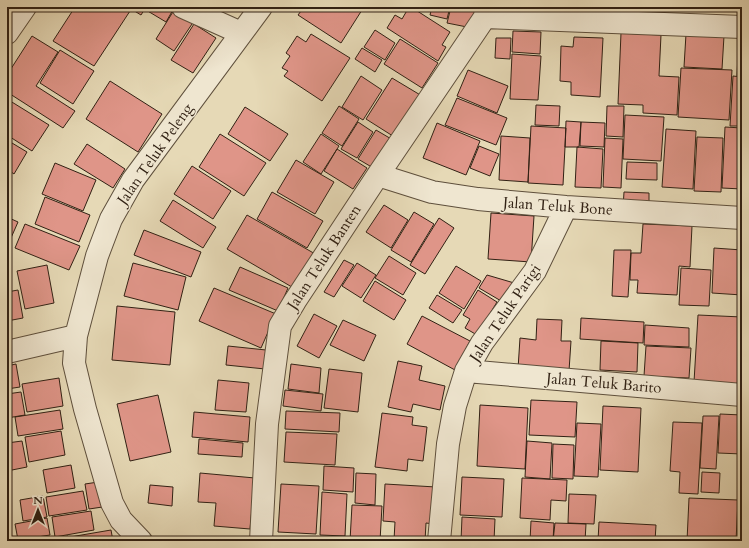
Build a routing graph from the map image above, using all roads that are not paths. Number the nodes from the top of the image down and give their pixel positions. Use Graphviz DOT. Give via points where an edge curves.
graph roads {
  1 [pos="25,7"];
  2 [pos="182,7"];
  3 [pos="261,7"];
  4 [pos="485,12"];
  5 [pos="742,26"];
  6 [pos="7,33"];
  7 [pos="241,33"];
  8 [pos="378,175"];
  9 [pos="566,207"];
  10 [pos="742,218"];
  11 [pos="76,336"];
  12 [pos="7,352"];
  13 [pos="466,371"];
  14 [pos="742,395"];
  15 [pos="141,541"];
  16 [pos="261,541"];
  17 [pos="439,541"];
  1 -- 6 [label="street"];
  2 -- 7 [label="street"];
  3 -- 7 [label="street, Jalan Teluk Peleng"];
  4 -- 5 [label="street"];
  4 -- 8 [label="street, Jalan Teluk Banten"];
  7 -- 11 [label="street, Jalan Teluk Peleng" via="133,180 112,219 97,256"];
  8 -- 9 [label="street, Jalan Teluk Bone" via="432,192"];
  8 -- 16 [label="street, Jalan Teluk Banten" via="280,326 267,424"];
  9 -- 10 [label="street, Jalan Teluk Bone"];
  9 -- 13 [label="street, Jalan Teluk Parigi" via="535,271 482,343"];
  11 -- 12 [label="street"];
  11 -- 15 [label="street, Jalan Teluk Peleng" via="74,363 112,503 121,520"];
  13 -- 14 [label="street, Jalan Teluk Barito"];
  13 -- 17 [label="street, Jalan Teluk Parigi" via="455,406 448,444"];
}
